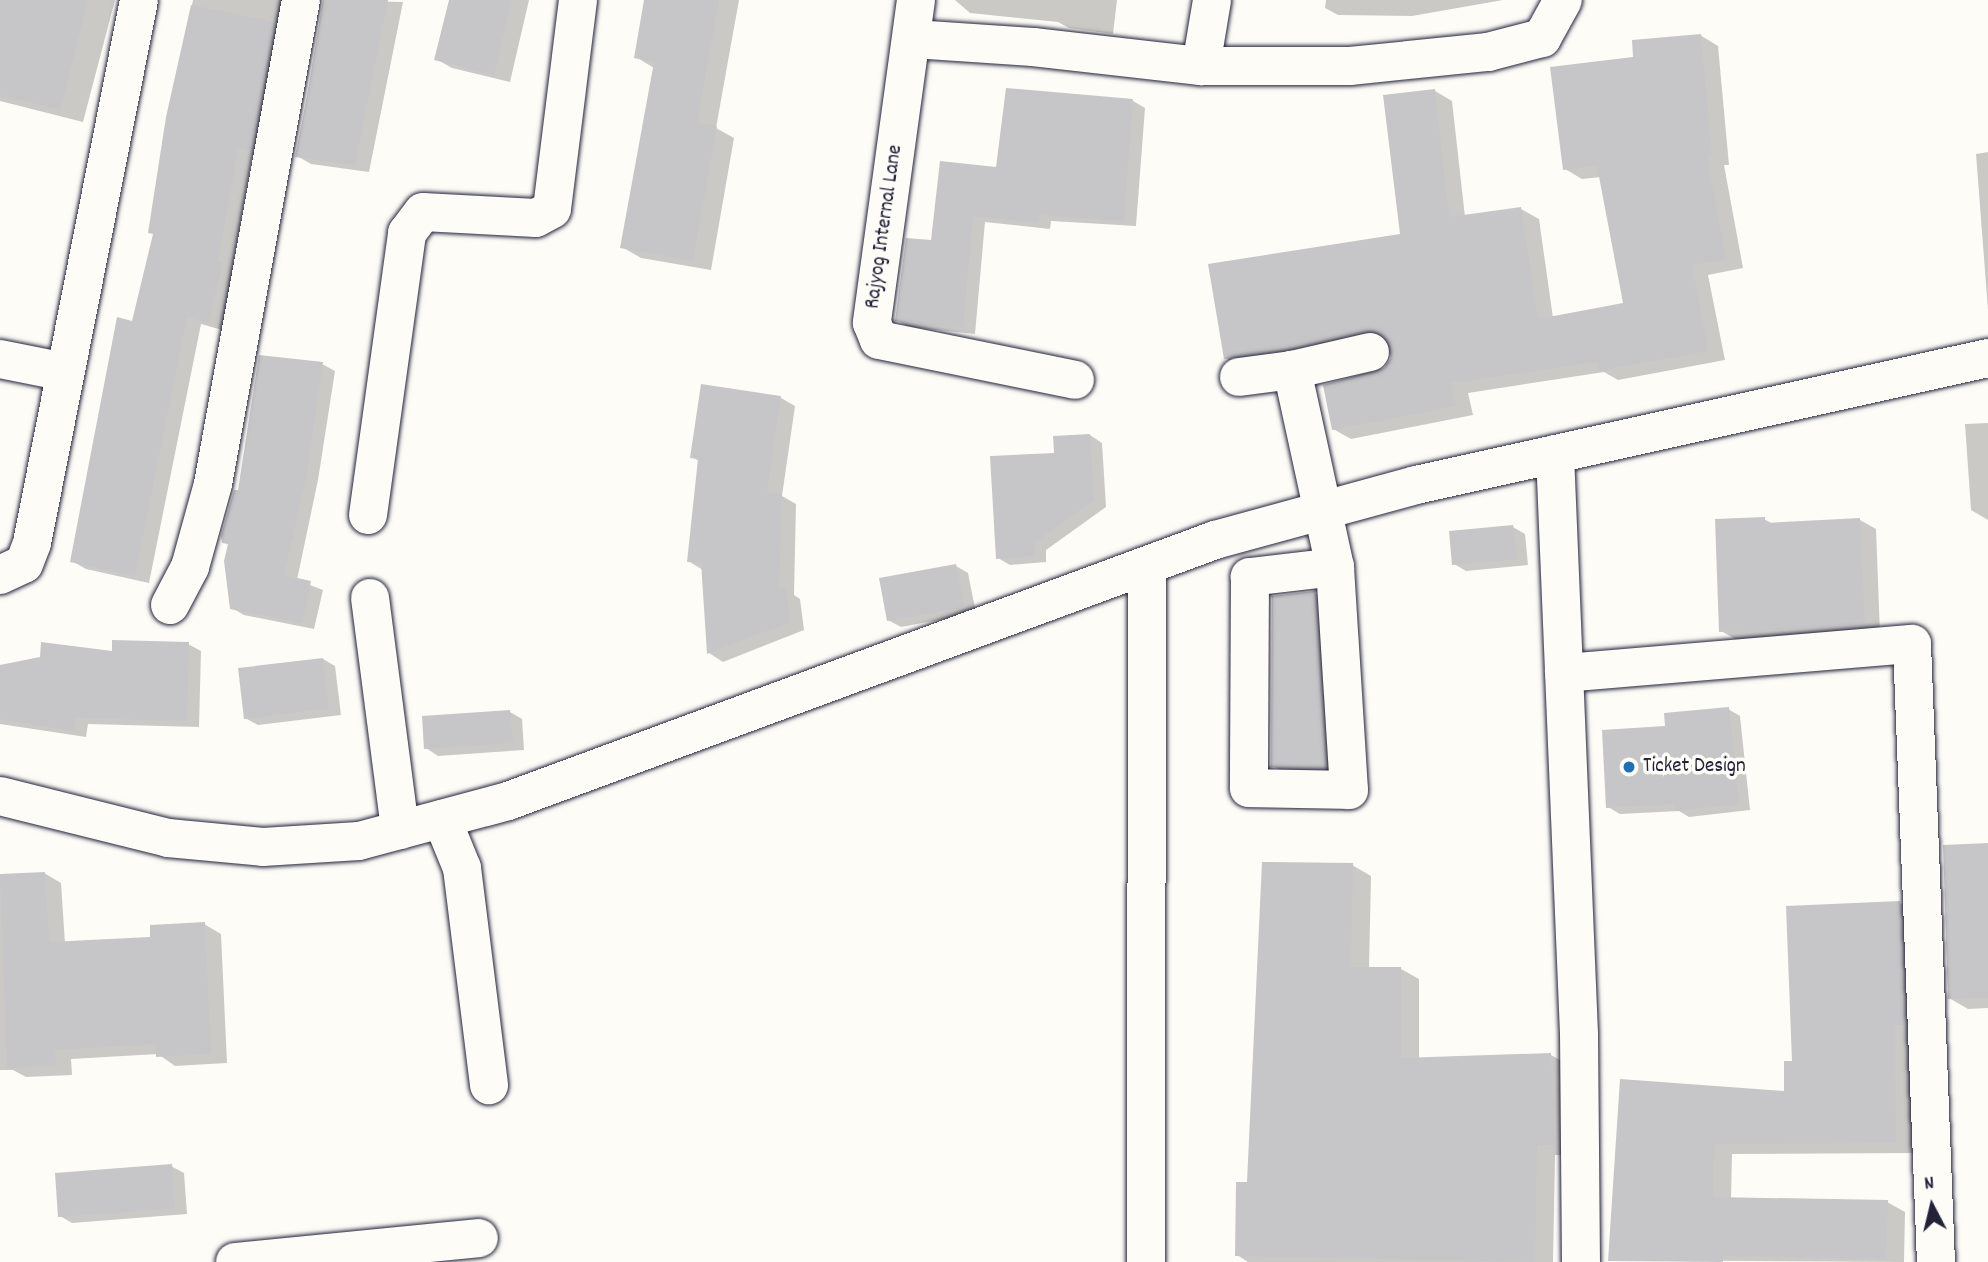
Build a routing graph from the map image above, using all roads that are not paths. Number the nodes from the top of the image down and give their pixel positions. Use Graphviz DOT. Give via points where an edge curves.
graph roads {
  1 [pos="139,0"];
  2 [pos="301,0"];
  3 [pos="578,0"];
  4 [pos="916,0"];
  5 [pos="1212,0"];
  6 [pos="1563,0"];
  7 [pos="913,40"];
  8 [pos="1201,66"];
  9 [pos="1370,352"];
  10 [pos="1988,358"];
  11 [pos="0,359"];
  12 [pos="1292,370"];
  13 [pos="65,372"];
  14 [pos="1239,377"];
  15 [pos="1075,380"];
  16 [pos="1555,454"];
  17 [pos="1321,511"];
  18 [pos="368,515"];
  19 [pos="1147,568"];
  20 [pos="1335,568"];
  21 [pos="0,575"];
  22 [pos="370,598"];
  23 [pos="170,605"];
  24 [pos="1564,673"];
  25 [pos="0,796"];
  26 [pos="442,819"];
  27 [pos="400,830"];
  28 [pos="489,1086"];
  29 [pos="478,1238"];
  30 [pos="235,1262"];
  31 [pos="1146,1262"];
  32 [pos="1581,1262"];
  33 [pos="1936,1262"];
  1 -- 13 [label="street"];
  2 -- 23 [label="street" via="213,484 190,567"];
  3 -- 18 [label="street" via="552,209 536,218 423,212 407,233"];
  4 -- 7 [label="street, Rajyog Internal Lane"];
  5 -- 8 [label="street"];
  6 -- 8 [label="street" via="1542,38 1488,52 1350,66"];
  7 -- 8 [label="street" via="1033,47"];
  7 -- 15 [label="street, Rajyog Internal Lane" via="873,323 879,340"];
  9 -- 12 [label="street"];
  10 -- 16 [label="street"];
  11 -- 13 [label="street"];
  12 -- 14 [label="street"];
  12 -- 17 [label="street"];
  13 -- 21 [label="street" via="32,543 24,564"];
  16 -- 17 [label="street"];
  16 -- 24 [label="street"];
  17 -- 19 [label="street" via="1215,540"];
  17 -- 20 [label="street"];
  19 -- 26 [label="street" via="714,728 508,801"];
  19 -- 31 [label="street"];
  20 -- 20 [label="street" via="1349,790 1249,788 1250,577"];
  22 -- 27 [label="street"];
  24 -- 32 [label="street" via="1579,1034"];
  24 -- 33 [label="street" via="1912,644"];
  25 -- 27 [label="street" via="168,838 263,848 359,841"];
  26 -- 27 [label="street"];
  26 -- 28 [label="street" via="462,868"];
  29 -- 30 [label="street"];
}
